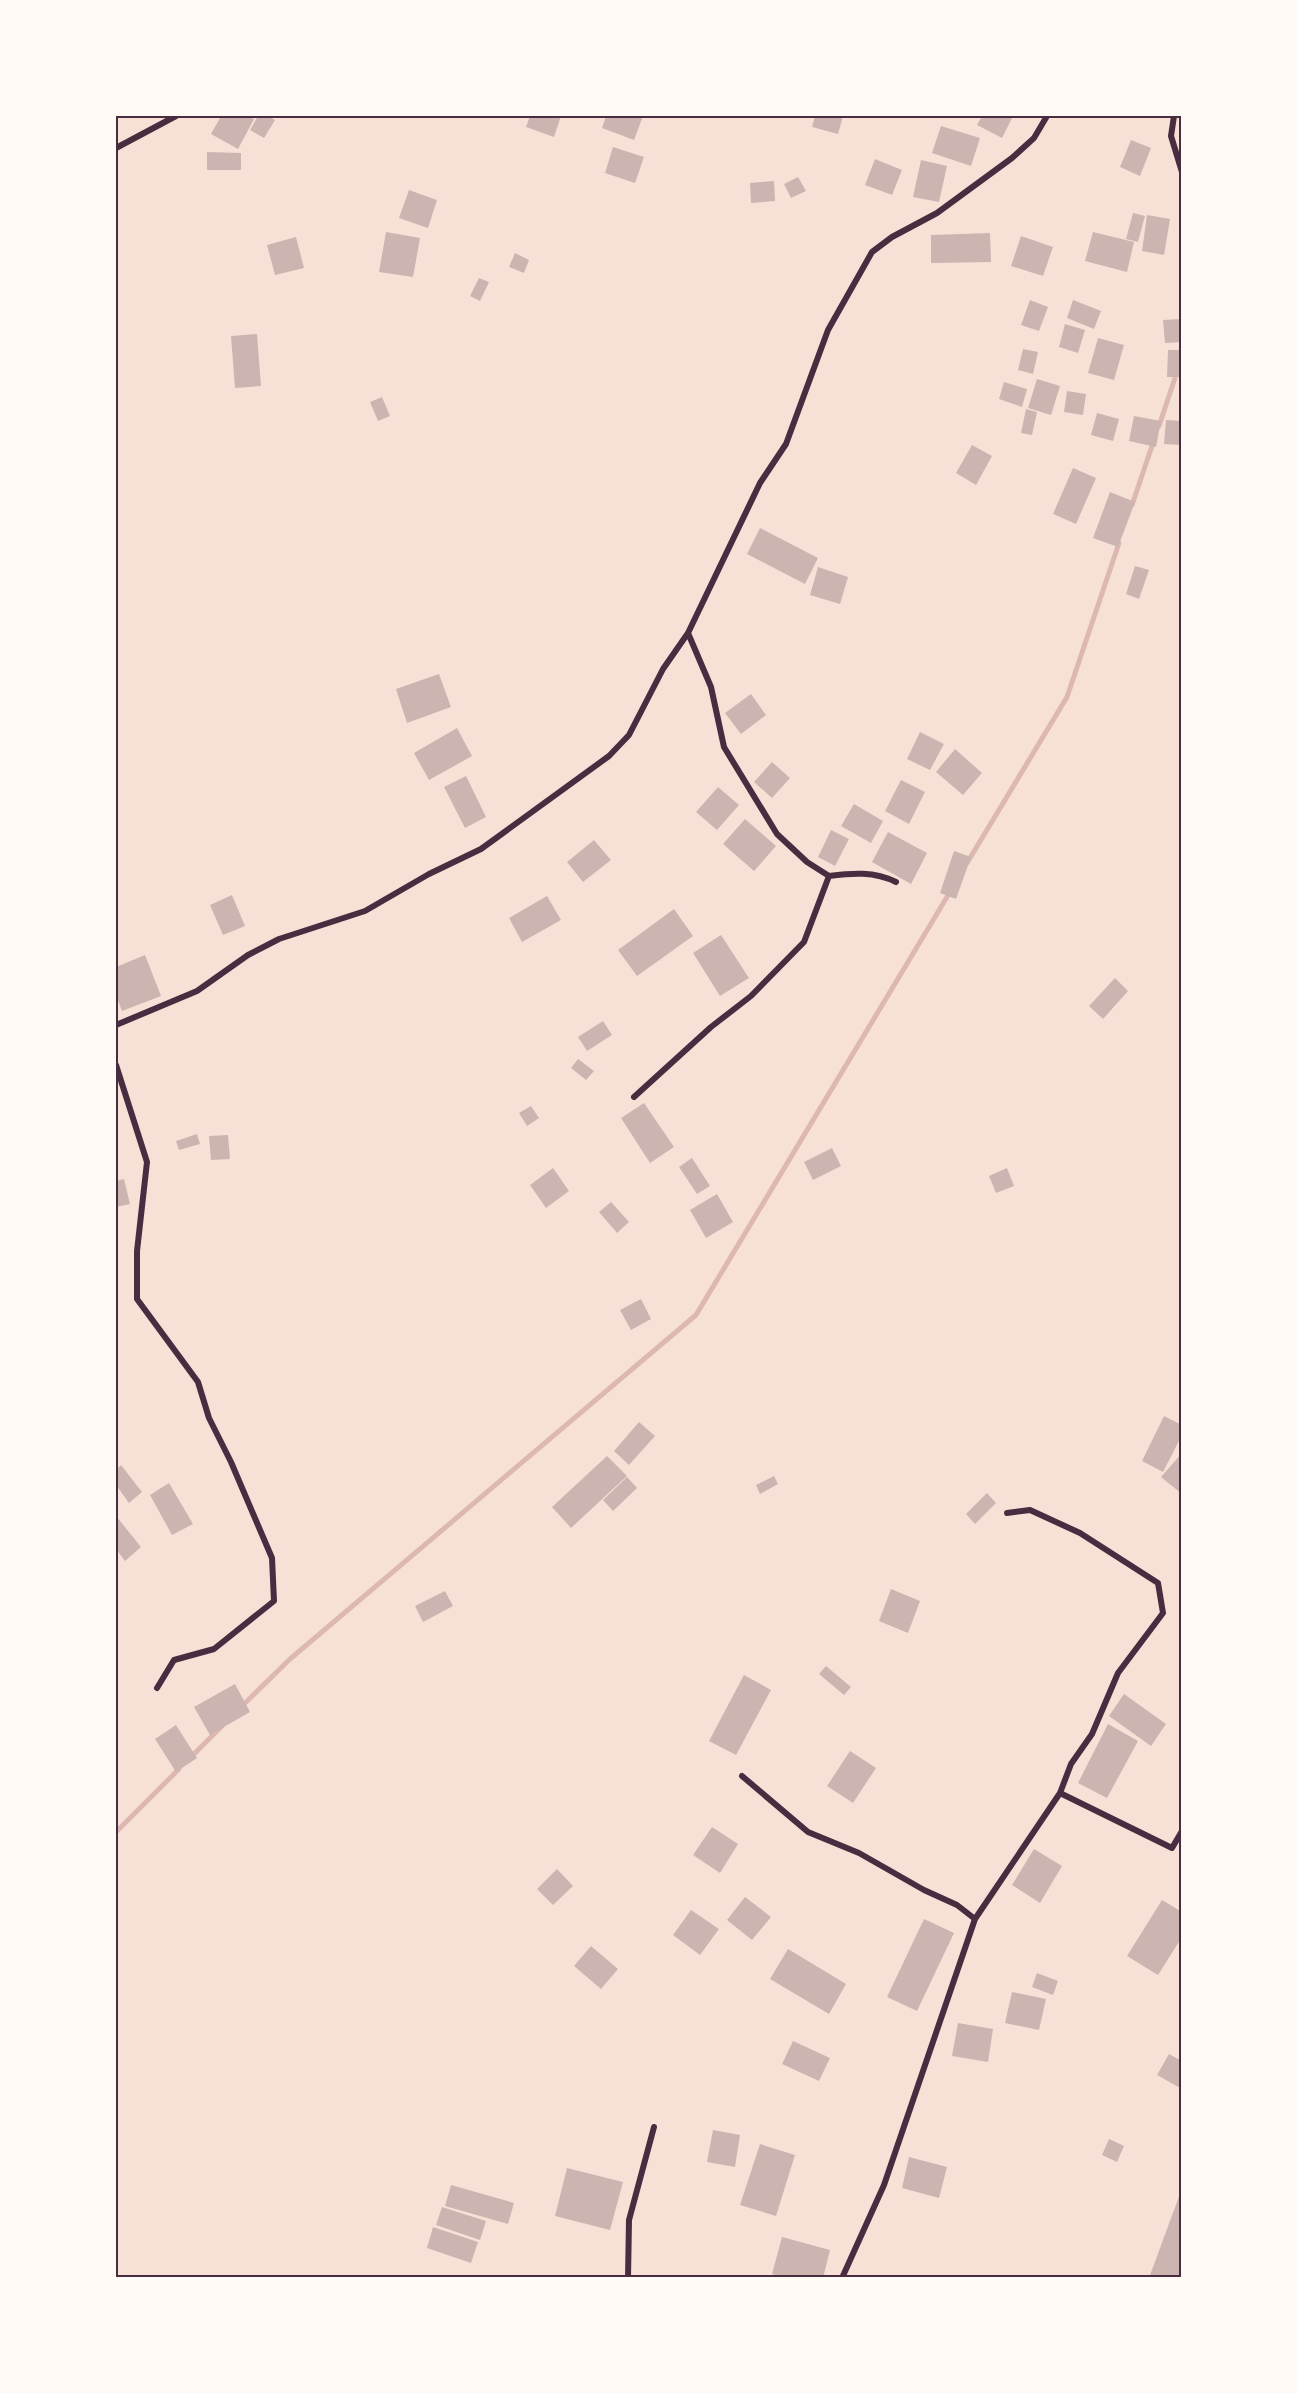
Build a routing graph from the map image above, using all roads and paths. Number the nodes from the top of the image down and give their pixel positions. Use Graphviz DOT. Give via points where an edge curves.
graph roads {
  1 [pos="176,116"];
  2 [pos="1047,116"];
  3 [pos="1173,116"];
  4 [pos="116,148"];
  5 [pos="1182,172"];
  6 [pos="688,633"];
  7 [pos="829,876"];
  8 [pos="896,882"];
  9 [pos="116,1025"];
  10 [pos="116,1065"];
  11 [pos="634,1097"];
  12 [pos="1007,1513"];
  13 [pos="157,1688"];
  14 [pos="742,1776"];
  15 [pos="1060,1793"];
  16 [pos="1182,1831"];
  17 [pos="975,1919"];
  18 [pos="654,2127"];
  19 [pos="628,2277"];
  20 [pos="842,2277"];
  1 -- 4 [label="street"];
  2 -- 6 [label="street" via="1034,138 1012,158 937,213 872,252 828,330 786,444 760,483"];
  3 -- 5 [label="street" via="1171,136"];
  6 -- 7 [label="street" via="711,687 724,747 777,834"];
  6 -- 9 [label="street" via="663,669 629,735 609,756 481,849 364,911 279,939 248,955 197,991"];
  7 -- 8 [label="street" via="882,875"];
  7 -- 11 [label="street" via="804,942 750,996"];
  10 -- 13 [label="street" via="147,1162 137,1251 137,1299 198,1382 209,1418 272,1558 274,1601 214,1649 174,1660"];
  12 -- 15 [label="street" via="1030,1510 1080,1533 1158,1583 1163,1613 1118,1673 1092,1734 1071,1764"];
  14 -- 17 [label="street" via="808,1832 859,1853 957,1905"];
  15 -- 16 [label="street" via="1172,1848"];
  15 -- 17 [label="street"];
  17 -- 20 [label="street" via="884,2185"];
  18 -- 19 [label="street" via="629,2220"];
}
